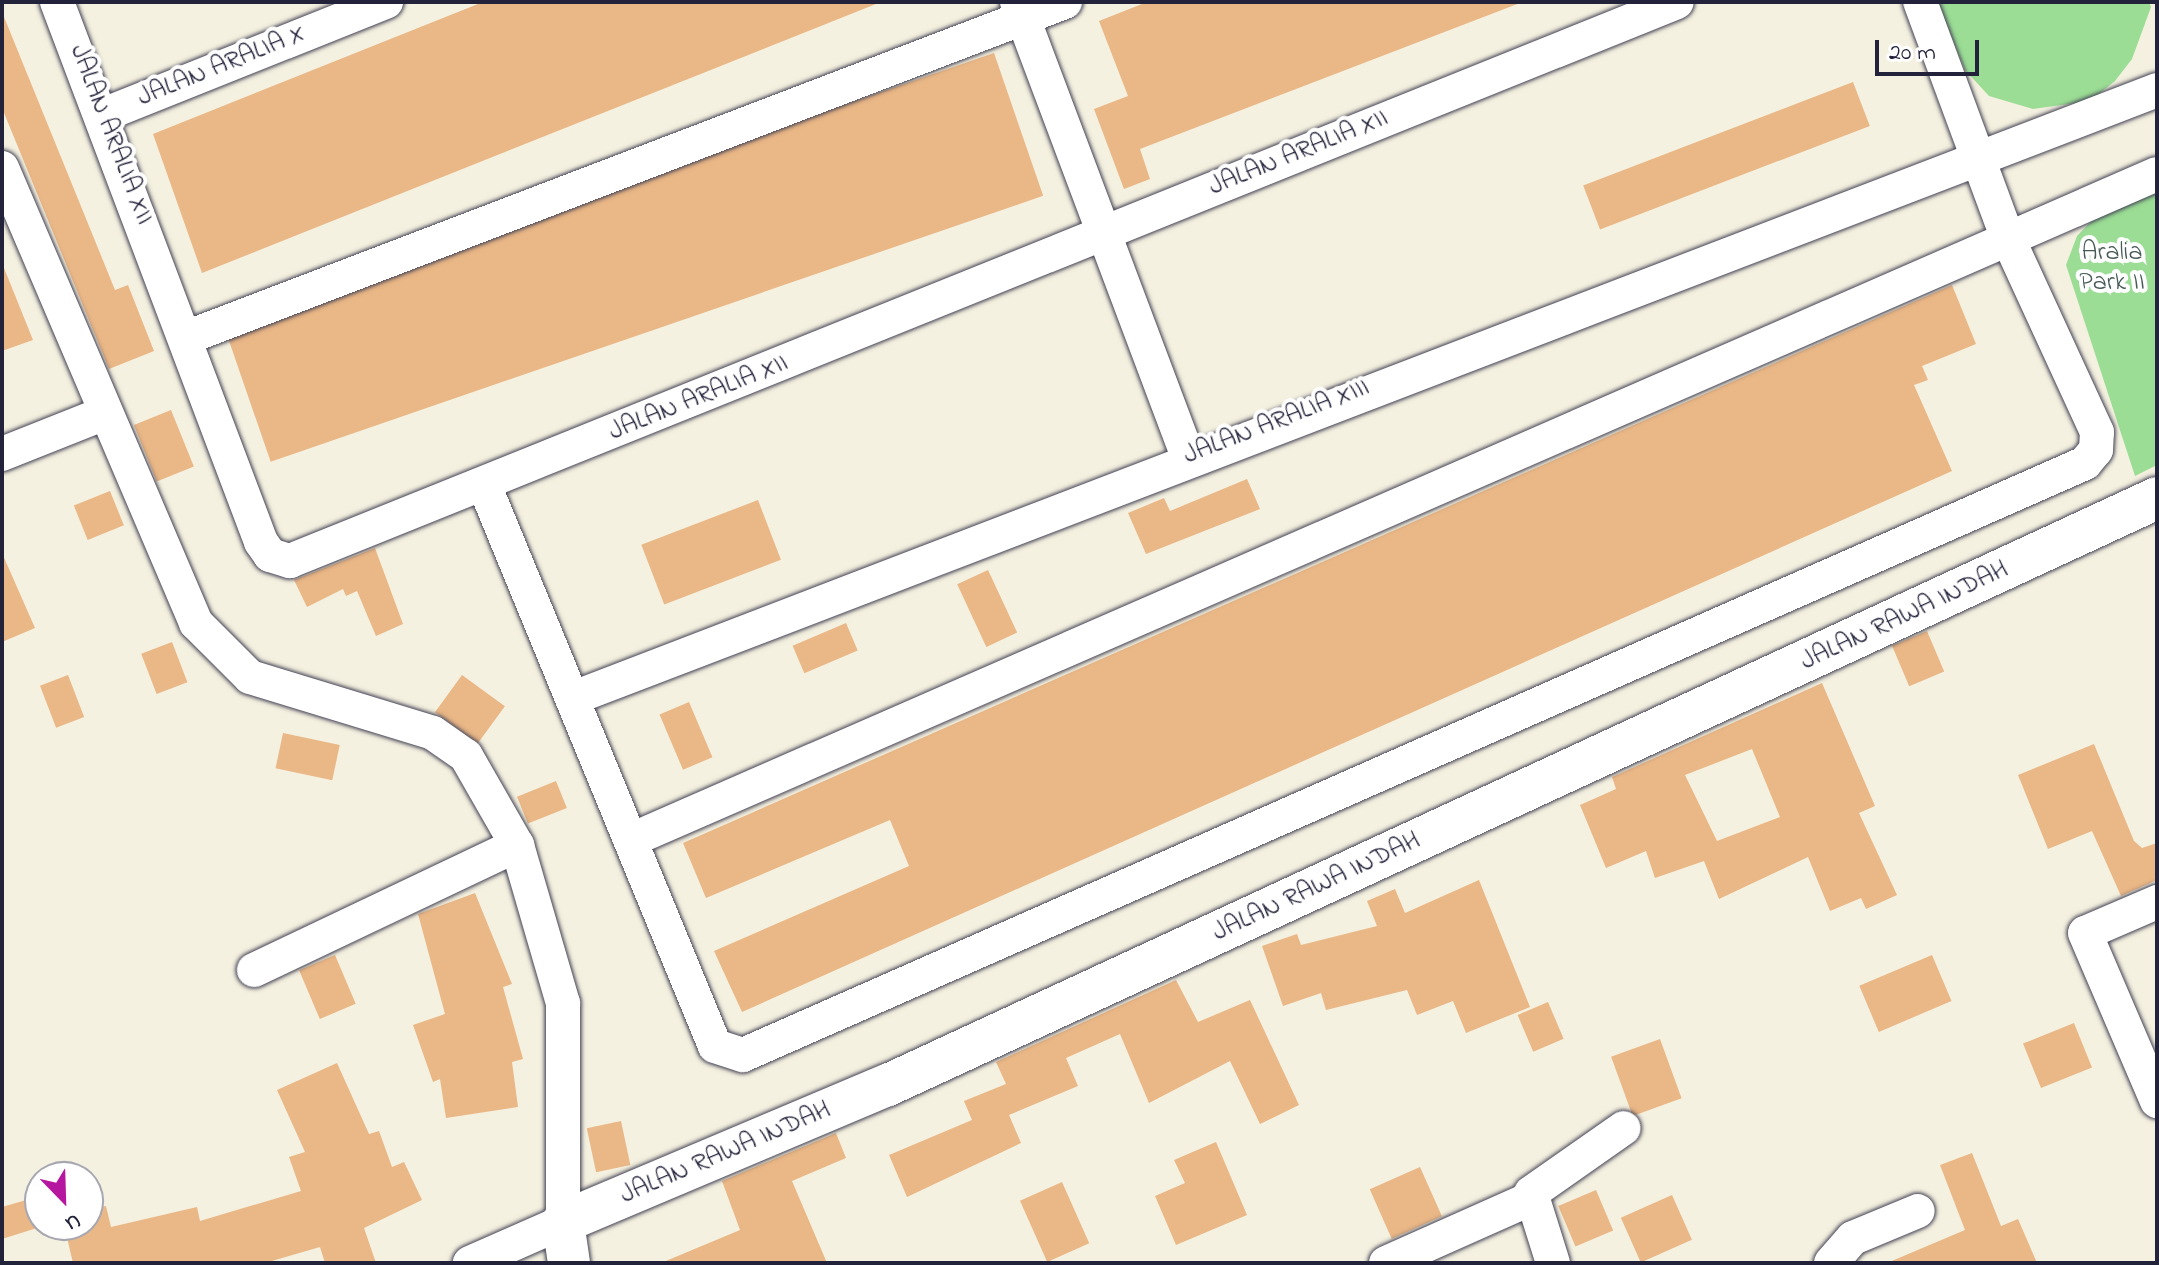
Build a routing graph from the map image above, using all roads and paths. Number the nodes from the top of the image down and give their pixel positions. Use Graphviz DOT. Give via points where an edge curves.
graph roads {
  1 [pos="57,2"];
  2 [pos="386,2"];
  3 [pos="1065,2"];
  4 [pos="1677,2"];
  5 [pos="1920,2"];
  6 [pos="1021,10"];
  7 [pos="2157,90"];
  8 [pos="103,115"];
  9 [pos="1982,157"];
  10 [pos="2,168"];
  11 [pos="2157,174"];
  12 [pos="1103,233"];
  13 [pos="2006,234"];
  14 [pos="188,337"];
  15 [pos="105,413"];
  16 [pos="2,454"];
  17 [pos="1188,456"];
  18 [pos="485,487"];
  19 [pos="2157,498"];
  20 [pos="576,697"];
  21 [pos="631,840"];
  22 [pos="517,845"];
  23 [pos="2157,902"];
  24 [pos="254,970"];
  25 [pos="2157,1101"];
  26 [pos="1624,1128"];
  27 [pos="1530,1199"];
  28 [pos="1918,1211"];
  29 [pos="563,1222"];
  30 [pos="470,1263"];
  31 [pos="569,1263"];
  32 [pos="1386,1263"];
  33 [pos="1553,1263"];
  34 [pos="1831,1263"];
  1 -- 8 [label="street, JALAN ARALIA XII"];
  2 -- 8 [label="street, JALAN ARALIA X"];
  3 -- 6 [label="street"];
  4 -- 12 [label="street, JALAN ARALIA XII"];
  5 -- 9 [label="street"];
  6 -- 12 [label="street"];
  6 -- 14 [label="street"];
  7 -- 9 [label="street, JALAN ARALIA XIII"];
  8 -- 14 [label="street, JALAN ARALIA XII"];
  9 -- 13 [label="street"];
  9 -- 17 [label="street, JALAN ARALIA XIII"];
  10 -- 15 [label="street"];
  11 -- 13 [label="street"];
  12 -- 17 [label="street"];
  12 -- 18 [label="street, JALAN ARALIA XII"];
  13 -- 21 [label="street"];
  13 -- 21 [label="street" via="2097,432 2096,450 2085,463 743,1055 715,1046"];
  14 -- 18 [label="street, JALAN ARALIA XII" via="261,542 280,560"];
  15 -- 16 [label="street"];
  15 -- 22 [label="street" via="196,623 250,677 433,733 466,756"];
  17 -- 20 [label="street, JALAN ARALIA XIII"];
  18 -- 20 [label="street"];
  19 -- 29 [label="street, JALAN RAWA INDAH" via="902,1079"];
  20 -- 21 [label="street"];
  22 -- 24 [label="street"];
  22 -- 29 [label="street" via="563,1003"];
  23 -- 25 [label="street" via="2085,933"];
  26 -- 27 [label="street" via="1559,1167"];
  27 -- 32 [label="street"];
  27 -- 33 [label="street"];
  28 -- 34 [label="street" via="1853,1238"];
  29 -- 30 [label="street, JALAN RAWA INDAH"];
  29 -- 31 [label="street"];
}
